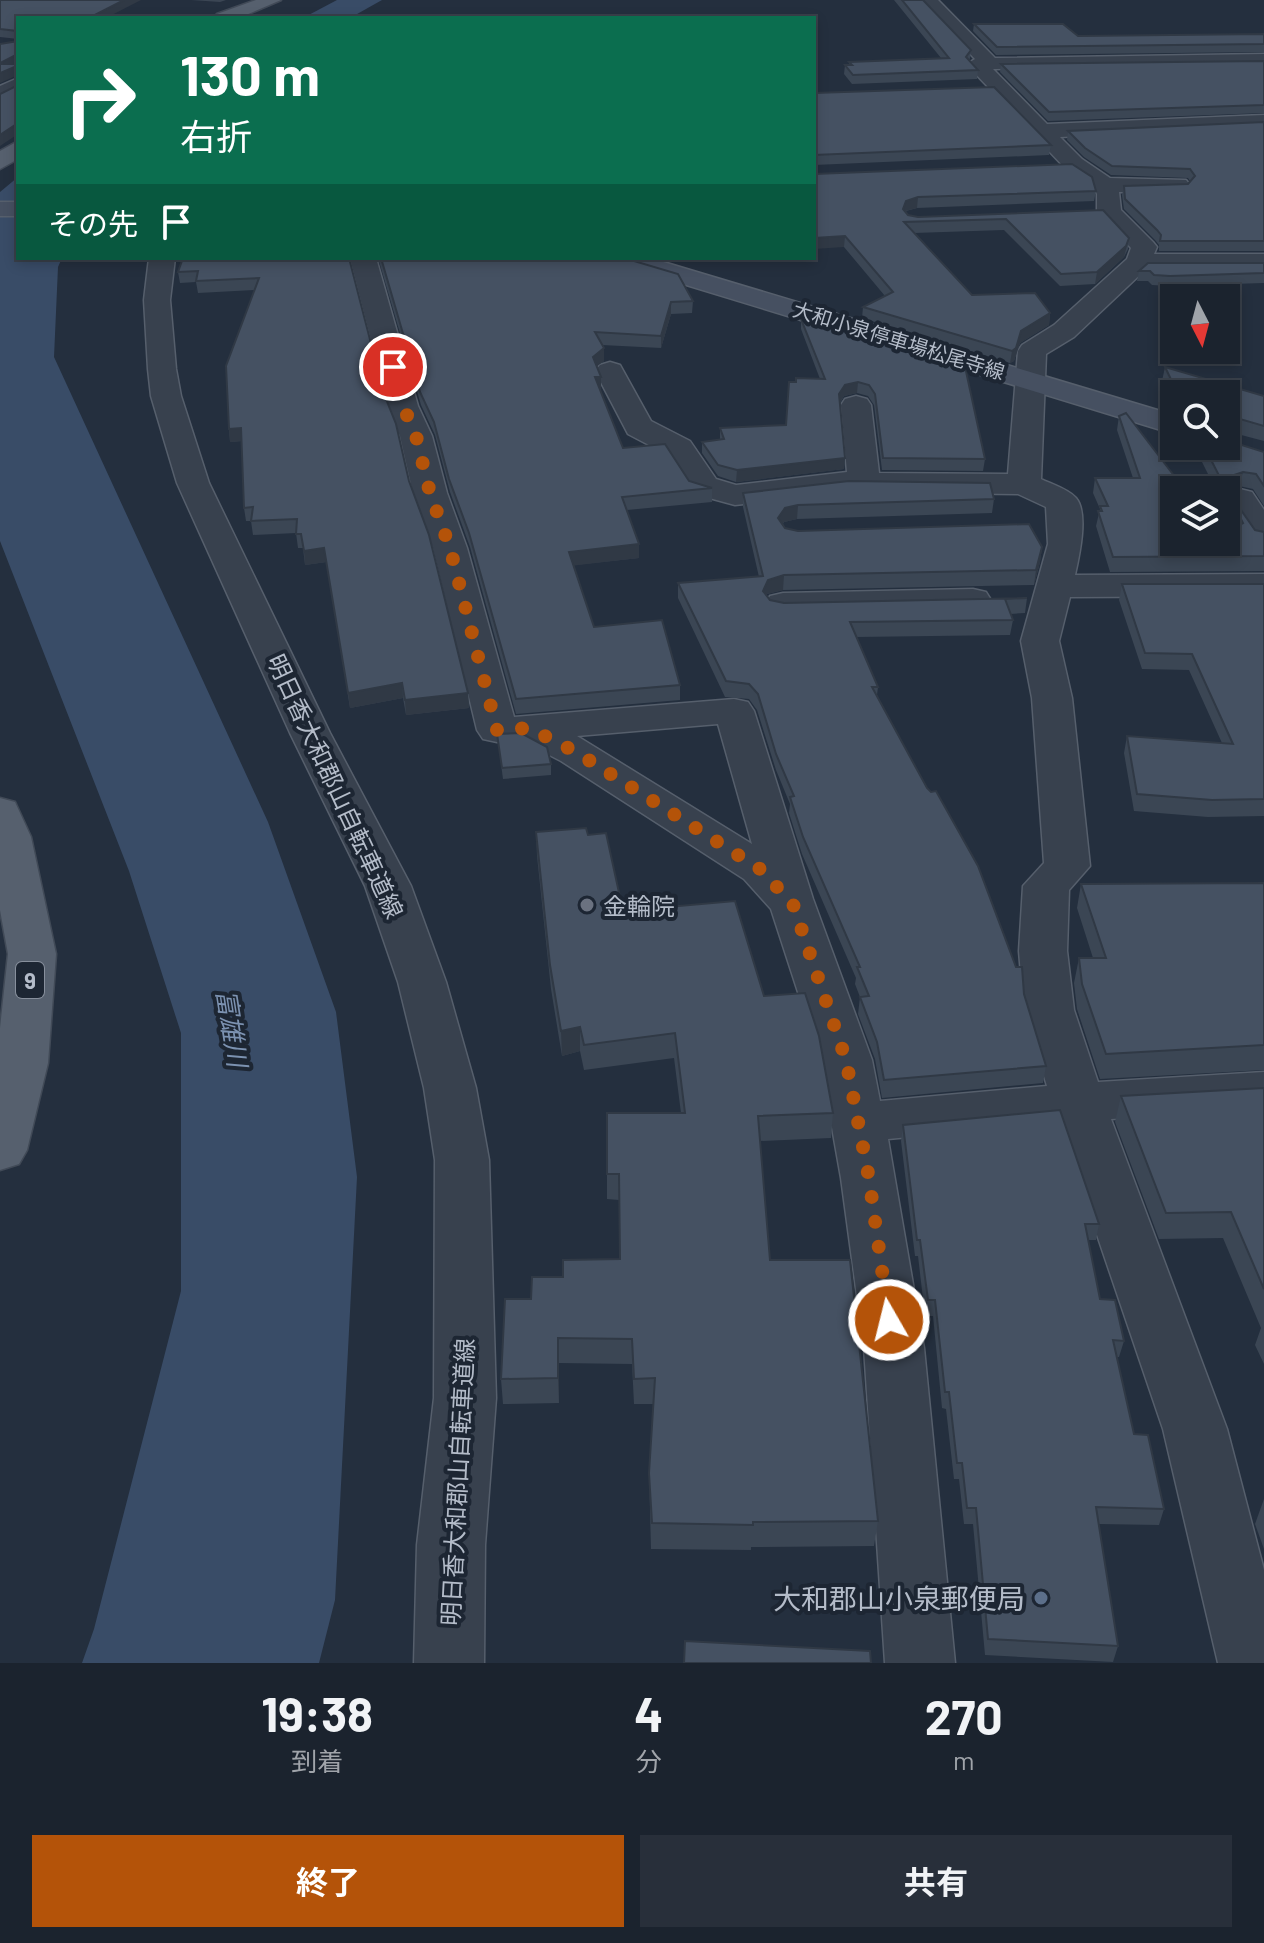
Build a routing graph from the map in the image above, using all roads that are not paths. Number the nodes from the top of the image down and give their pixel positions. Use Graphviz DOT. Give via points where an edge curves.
graph roads {
  1 [pos="272,0"];
  2 [pos="928,0"];
  3 [pos="228,16"];
  4 [pos="1077,43"];
  5 [pos="1264,60"];
  6 [pos="1224,61"];
  7 [pos="1099,62"];
  8 [pos="1130,62"];
  9 [pos="989,63"];
  10 [pos="1251,78"];
  11 [pos="1158,85"];
  12 [pos="999,87"];
  13 [pos="968,88"];
  14 [pos="1201,106"];
  15 [pos="1264,121"];
  16 [pos="1223,123"];
  17 [pos="1043,131"];
  18 [pos="16,150"];
  19 [pos="0,162"];
  20 [pos="1074,164"];
  21 [pos="1045,165"];
  22 [pos="1178,185"];
  23 [pos="1106,198"];
  24 [pos="1080,212"];
  25 [pos="162,260"];
  26 [pos="364,260"];
  27 [pos="630,260"];
  28 [pos="1138,262"];
  29 [pos="1264,262"];
  30 [pos="610,371"];
  31 [pos="1028,379"];
  32 [pos="856,405"];
  33 [pos="1160,421"];
  34 [pos="864,482"];
  35 [pos="1024,484"];
  36 [pos="1240,499"];
  37 [pos="1264,535"];
  38 [pos="1264,585"];
  39 [pos="1031,596"];
  40 [pos="783,604"];
  41 [pos="529,728"];
  42 [pos="0,811"];
  43 [pos="793,904"];
  44 [pos="1264,1091"];
  45 [pos="1078,1102"];
  46 [pos="858,1122"];
  47 [pos="0,1150"];
  48 [pos="449,1663"];
  49 [pos="920,1663"];
  50 [pos="1253,1663"];
  1 -- 3 [label="main road"];
  2 -- 9 [label="street"];
  4 -- 7 [label="street"];
  5 -- 6 [label="street"];
  6 -- 8 [label="street"];
  6 -- 10 [label="street"];
  7 -- 8 [label="street"];
  7 -- 9 [label="street"];
  8 -- 11 [label="street"];
  9 -- 12 [label="street" via="977,64"];
  12 -- 13 [label="street"];
  12 -- 17 [label="street"];
  14 -- 16 [label="street"];
  15 -- 16 [label="street"];
  16 -- 17 [label="street"];
  17 -- 20 [label="street"];
  18 -- 19 [label="main road"];
  20 -- 21 [label="street"];
  20 -- 23 [label="street" via="1094,173"];
  22 -- 23 [label="street"];
  23 -- 24 [label="street"];
  23 -- 28 [label="street" via="1144,247"];
  25 -- 48 [label="street, 明日香大和郡山自転車道線" via="157,300 162,369 193,483 388,886 422,982 450,1088 462,1160 465,1398 451,1545"];
  26 -- 41 [label="street" via="403,406 450,548 497,730"];
  27 -- 31 [label="main road, 大和小泉停車場松尾寺線"];
  28 -- 29 [label="street"];
  28 -- 31 [label="street" via="1064,331 1032,351"];
  30 -- 34 [label="street" via="639,427 674,441 686,452 703,486 735,495"];
  31 -- 33 [label="main road, 大和小泉停車場松尾寺線"];
  31 -- 35 [label="street"];
  32 -- 34 [label="street"];
  34 -- 35 [label="street"];
  35 -- 39 [label="street" via="1062,502 1049,525 1065,544"];
  36 -- 37 [label="street"];
  38 -- 39 [label="street"];
  39 -- 40 [label="street"];
  39 -- 45 [label="street" via="1052,698 1067,866 1046,886 1043,951 1049,1010"];
  41 -- 43 [label="street" via="576,752 760,869"];
  41 -- 43 [label="street" via="734,711"];
  42 -- 47 [label="main road, 9" via="32,954 22,1063"];
  43 -- 46 [label="street" via="846,1060"];
  44 -- 45 [label="street"];
  45 -- 46 [label="street"];
  45 -- 50 [label="street" via="1195,1429"];
  46 -- 49 [label="street" via="894,1348"];
}
